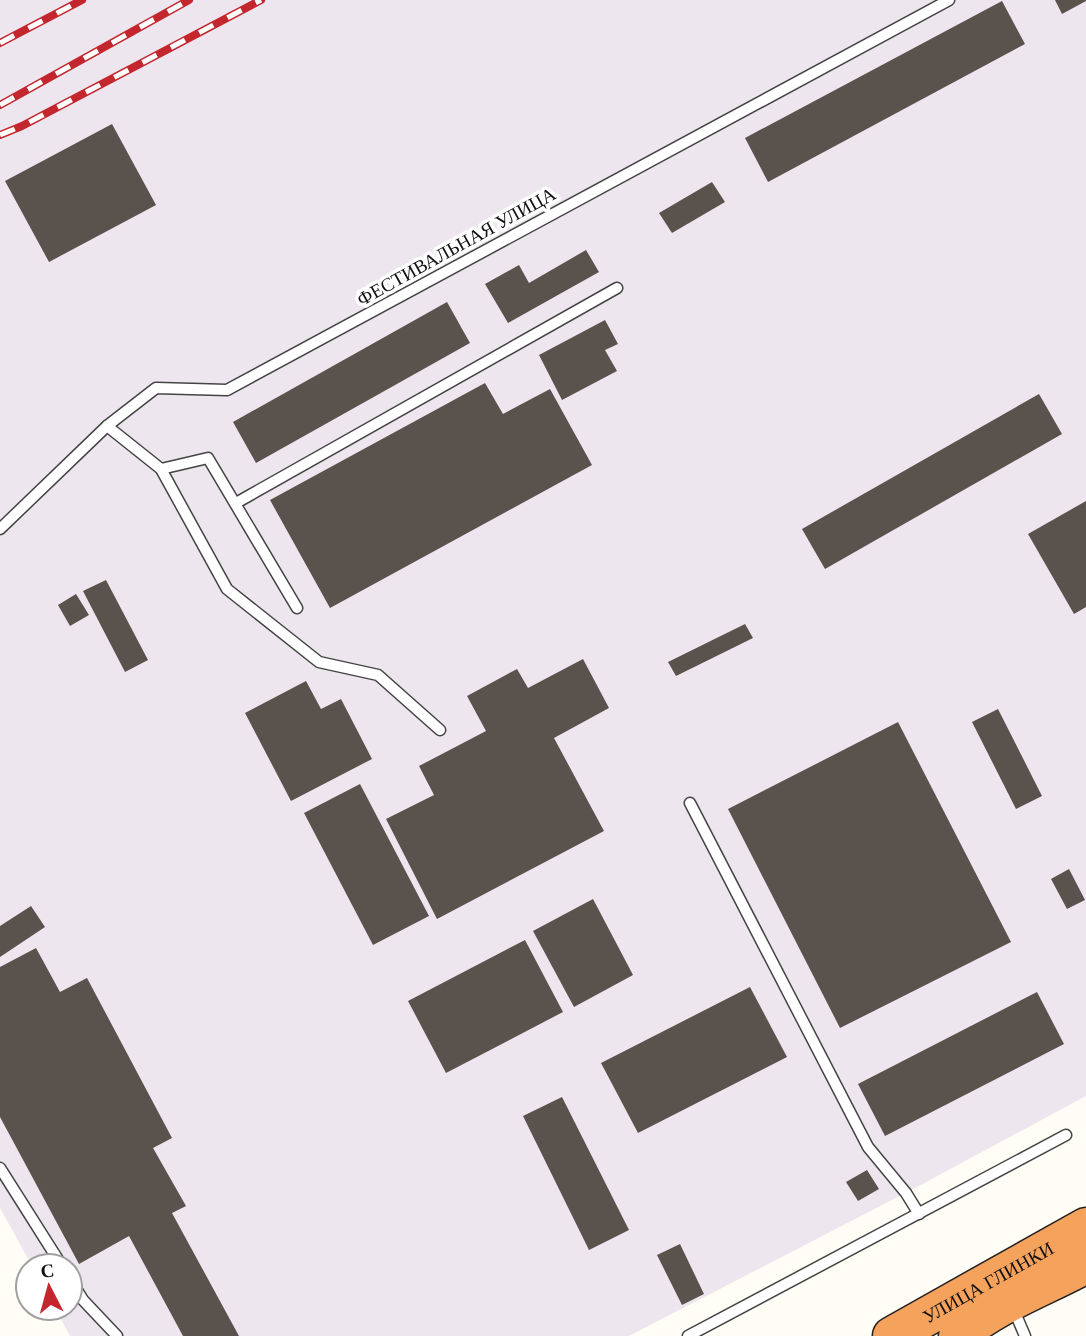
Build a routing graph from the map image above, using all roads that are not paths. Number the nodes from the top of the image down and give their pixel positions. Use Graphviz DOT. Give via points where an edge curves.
graph roads {
  1 [pos="949,0"];
  2 [pos="617,288"];
  3 [pos="107,426"];
  4 [pos="162,469"];
  5 [pos="236,503"];
  6 [pos="0,529"];
  7 [pos="298,608"];
  8 [pos="440,730"];
  9 [pos="691,803"];
  10 [pos="1066,1135"];
  11 [pos="0,1168"];
  12 [pos="919,1214"];
  13 [pos="53,1252"];
  14 [pos="1073,1252"];
  15 [pos="84,1301"];
  16 [pos="1018,1319"];
  17 [pos="117,1336"];
  18 [pos="688,1336"];
  19 [pos="892,1336"];
  20 [pos="958,1336"];
  1 -- 3 [label="lane, ФЕСТИВАЛЬНАЯ УЛИЦА" via="227,390 156,388"];
  2 -- 5 [label="lane"];
  3 -- 4 [label="lane"];
  3 -- 6 [label="lane, ФЕСТИВАЛЬНАЯ УЛИЦА"];
  4 -- 5 [label="lane" via="208,458"];
  4 -- 8 [label="lane" via="226,589 318,662 378,675"];
  5 -- 7 [label="lane"];
  9 -- 12 [label="lane" via="868,1147"];
  10 -- 12 [label="lane"];
  11 -- 13 [label="lane"];
  12 -- 18 [label="lane"];
  14 -- 16 [label="highway, УЛИЦА ГЛИНКИ"];
  14 -- 19 [label="highway, УЛИЦА ГЛИНКИ"];
  15 -- 17 [label="lane"];
  16 -- 20 [label="highway, УЛИЦА ГЛИНКИ" via="968,1328"];
}
